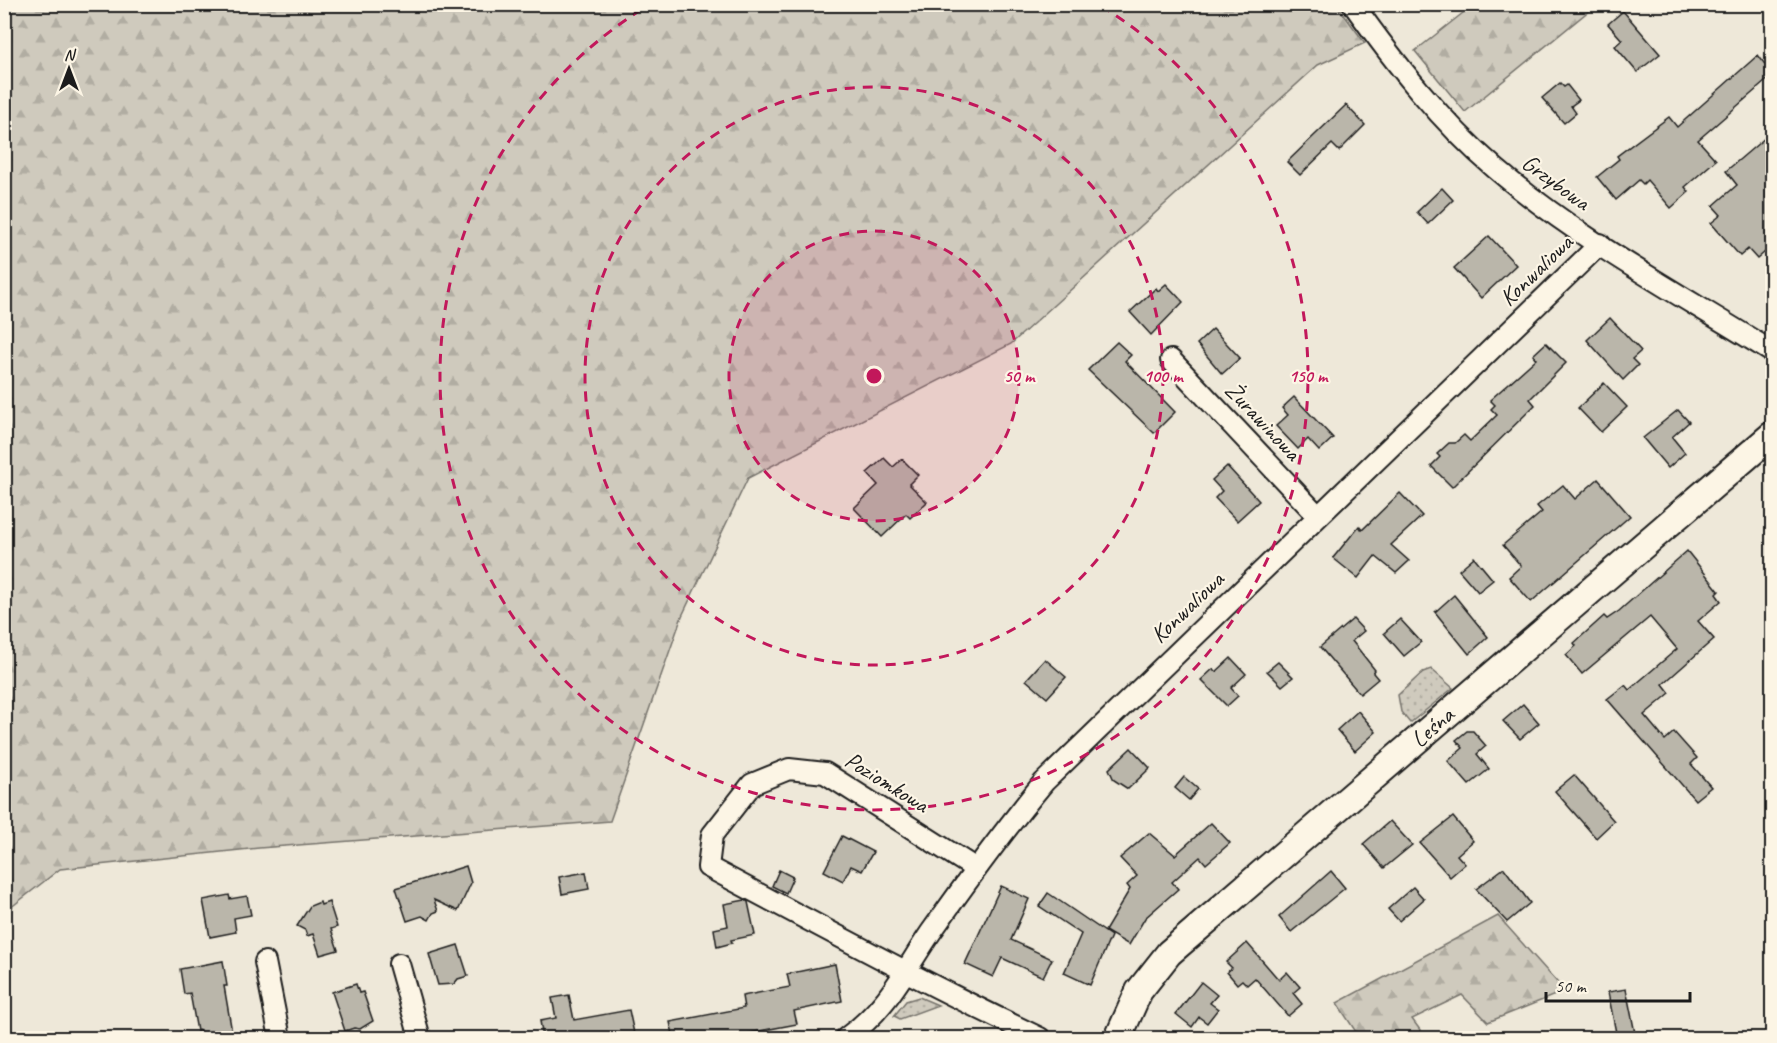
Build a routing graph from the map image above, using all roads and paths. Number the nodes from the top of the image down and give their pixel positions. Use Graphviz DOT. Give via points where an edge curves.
graph roads {
  1 [pos="1353,4"];
  2 [pos="1600,244"];
  3 [pos="1773,352"];
  4 [pos="1171,360"];
  5 [pos="1773,435"];
  6 [pos="1318,516"];
  7 [pos="976,869"];
  8 [pos="265,962"];
  9 [pos="399,964"];
  10 [pos="907,971"];
  11 [pos="280,1038"];
  12 [pos="420,1038"];
  13 [pos="846,1038"];
  14 [pos="1040,1038"];
  15 [pos="1118,1038"];
  1 -- 2 [label="street, Grzybowa" via="1388,54 1462,138 1540,204"];
  2 -- 3 [label="street, Grzybowa"];
  2 -- 6 [label="street, Konwaliowa"];
  4 -- 6 [label="street, Żurawinowa"];
  5 -- 15 [label="street, Leśna" via="1169,953 1139,991"];
  6 -- 7 [label="street, Konwaliowa" via="1044,782"];
  7 -- 10 [label="street, Konwaliowa"];
  7 -- 10 [label="street, Poziomkowa" via="825,773 789,769 752,784 712,835 708,867"];
  8 -- 11 [label="street"];
  9 -- 12 [label="street"];
  10 -- 13 [label="street, Konwaliowa" via="868,1022"];
  10 -- 14 [label="street" via="938,990"];
}
